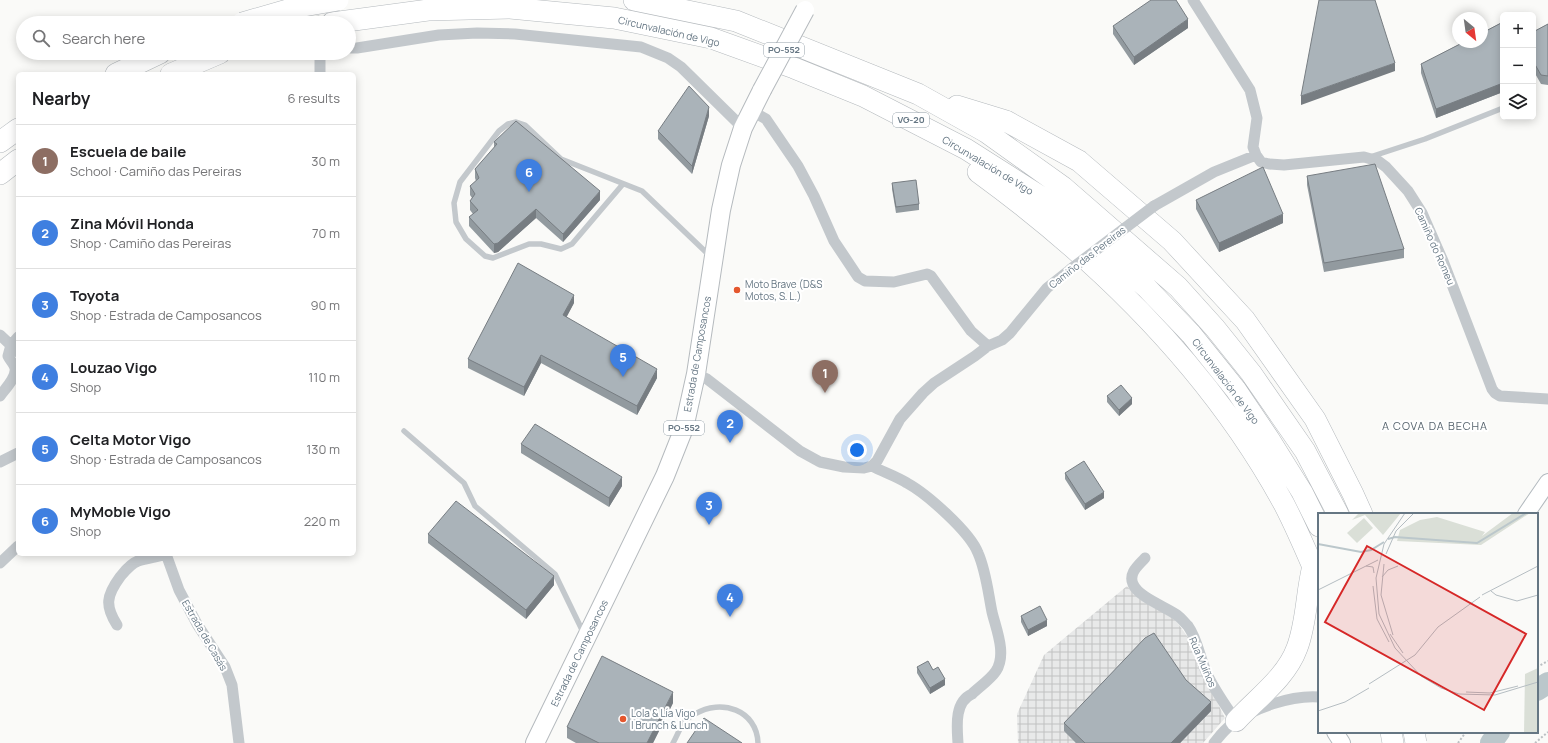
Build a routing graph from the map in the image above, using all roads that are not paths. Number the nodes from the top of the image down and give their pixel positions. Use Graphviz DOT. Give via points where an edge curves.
graph roads {
  1 [pos="338,0"];
  2 [pos="634,0"];
  3 [pos="1193,0"];
  4 [pos="808,5"];
  5 [pos="266,16"];
  6 [pos="356,20"];
  7 [pos="356,48"];
  8 [pos="145,60"];
  9 [pos="204,60"];
  10 [pos="320,60"];
  11 [pos="120,72"];
  12 [pos="176,72"];
  13 [pos="320,72"];
  14 [pos="918,94"];
  15 [pos="863,96"];
  16 [pos="1500,109"];
  17 [pos="752,111"];
  18 [pos="743,128"];
  19 [pos="16,130"];
  20 [pos="0,142"];
  21 [pos="1256,155"];
  22 [pos="1368,158"];
  23 [pos="16,162"];
  24 [pos="0,174"];
  25 [pos="623,184"];
  26 [pos="713,259"];
  27 [pos="0,335"];
  28 [pos="16,345"];
  29 [pos="988,346"];
  30 [pos="696,374"];
  31 [pos="0,396"];
  32 [pos="1548,399"];
  33 [pos="404,431"];
  34 [pos="16,454"];
  35 [pos="0,462"];
  36 [pos="872,466"];
  37 [pos="1548,482"];
  38 [pos="1337,513"];
  39 [pos="1362,513"];
  40 [pos="1527,513"];
  41 [pos="1318,524"];
  42 [pos="16,548"];
  43 [pos="158,556"];
  44 [pos="167,556"];
  45 [pos="1145,558"];
  46 [pos="0,563"];
  47 [pos="1316,574"];
  48 [pos="117,626"];
  49 [pos="586,638"];
  50 [pos="1318,697"];
  51 [pos="1236,721"];
  52 [pos="1336,733"];
  53 [pos="1391,733"];
  54 [pos="1414,733"];
  55 [pos="1421,733"];
  56 [pos="238,743"];
  57 [pos="535,743"];
  58 [pos="673,743"];
  59 [pos="758,743"];
  60 [pos="958,743"];
  61 [pos="1214,743"];
  62 [pos="1342,743"];
  63 [pos="1393,743"];
  64 [pos="1415,743"];
  1 -- 5 [label="highway, bridge"];
  2 -- 14 [label="highway, VG-20" via="736,21"];
  3 -- 21 [label="street" via="1250,90 1257,118 1253,147"];
  4 -- 17 [label="main road, Estrada de Camposancos / PO-552, bridge"];
  6 -- 15 [label="highway, Circunvalación de Vigo / VG-20" via="428,10 510,8 614,18 711,38"];
  7 -- 18 [label="street" via="439,35 478,33 515,34 641,47 668,58 681,68"];
  8 -- 11 [label="highway"];
  9 -- 12 [label="highway"];
  10 -- 13 [label="street"];
  14 -- 38 [label="highway, VG-20" via="986,132 1063,187 1178,287 1215,328 1255,379 1305,451"];
  14 -- 39 [label="highway" via="1006,121 1079,161 1172,241 1245,320 1315,419"];
  15 -- 41 [label="highway, Circunvalación de Vigo / VG-20" via="966,149 1046,200 1146,287 1191,334 1236,390 1302,492"];
  15 -- 47 [label="highway" via="876,110 957,156 1021,203 1094,266 1158,330 1203,383 1243,438 1284,505"];
  16 -- 22 [label="lane"];
  17 -- 18 [label="main road, Estrada de Camposancos / PO-552"];
  17 -- 29 [label="street" via="766,119 798,166 834,241 858,277 864,281 894,282 927,274 931,276 971,331"];
  18 -- 26 [label="main road, Estrada de Camposancos / PO-552" via="720,210"];
  19 -- 20 [label="highway"];
  21 -- 22 [label="street, Camiño do Romeu" via="1261,162 1284,166"];
  21 -- 29 [label="street, Camiño das Pereiras, bridge" via="1214,172 1154,206 1047,288 1010,333"];
  22 -- 32 [label="street, Camiño do Romeu" via="1386,167 1408,191 1422,213 1495,394"];
  23 -- 24 [label="highway"];
  25 -- 25 [label="lane" via="561,159 525,125 516,122 499,131 460,182 454,203 456,222 466,239 485,256 493,258 529,244 561,249 572,244"];
  25 -- 26 [label="lane" via="642,191"];
  26 -- 30 [label="main road, Estrada de Camposancos / PO-552"];
  27 -- 28 [label="street"];
  28 -- 31 [label="street" via="8,356 15,367 15,372"];
  29 -- 36 [label="street, Camiño das Pereiras" via="934,383 924,393 900,419"];
  30 -- 36 [label="street" via="707,379 800,451 820,462 844,467"];
  30 -- 49 [label="main road, Estrada de Camposancos / PO-552" via="684,428 666,476"];
  33 -- 49 [label="lane" via="464,483 476,506 555,574"];
  34 -- 35 [label="street"];
  36 -- 60 [label="street" via="907,482 927,497 971,540 982,563 998,635 1000,662 996,671 967,696 961,706 956,722"];
  37 -- 40 [label="main road"];
  42 -- 46 [label="street"];
  43 -- 48 [label="street" via="138,561 130,566 112,588 108,605"];
  44 -- 56 [label="street, Estrada de Casás" via="197,624 225,667 232,685"];
  45 -- 51 [label="street, Rúa Muíños" via="1134,569 1132,584 1153,601 1177,615 1188,627 1198,645 1214,688"];
  47 -- 51 [label="highway" via="1309,580 1303,627 1297,648 1287,668"];
  49 -- 57 [label="main road, Estrada de Camposancos / PO-552"];
  50 -- 51 [label="street" via="1310,696 1269,705"];
  51 -- 61 [label="street"];
  52 -- 62 [label="main road"];
  53 -- 63 [label="highway"];
  54 -- 64 [label="highway, bridge"];
  55 -- 64 [label="main road"];
  58 -- 59 [label="lane" via="685,720 700,711 729,707 747,716 754,726"];
}
